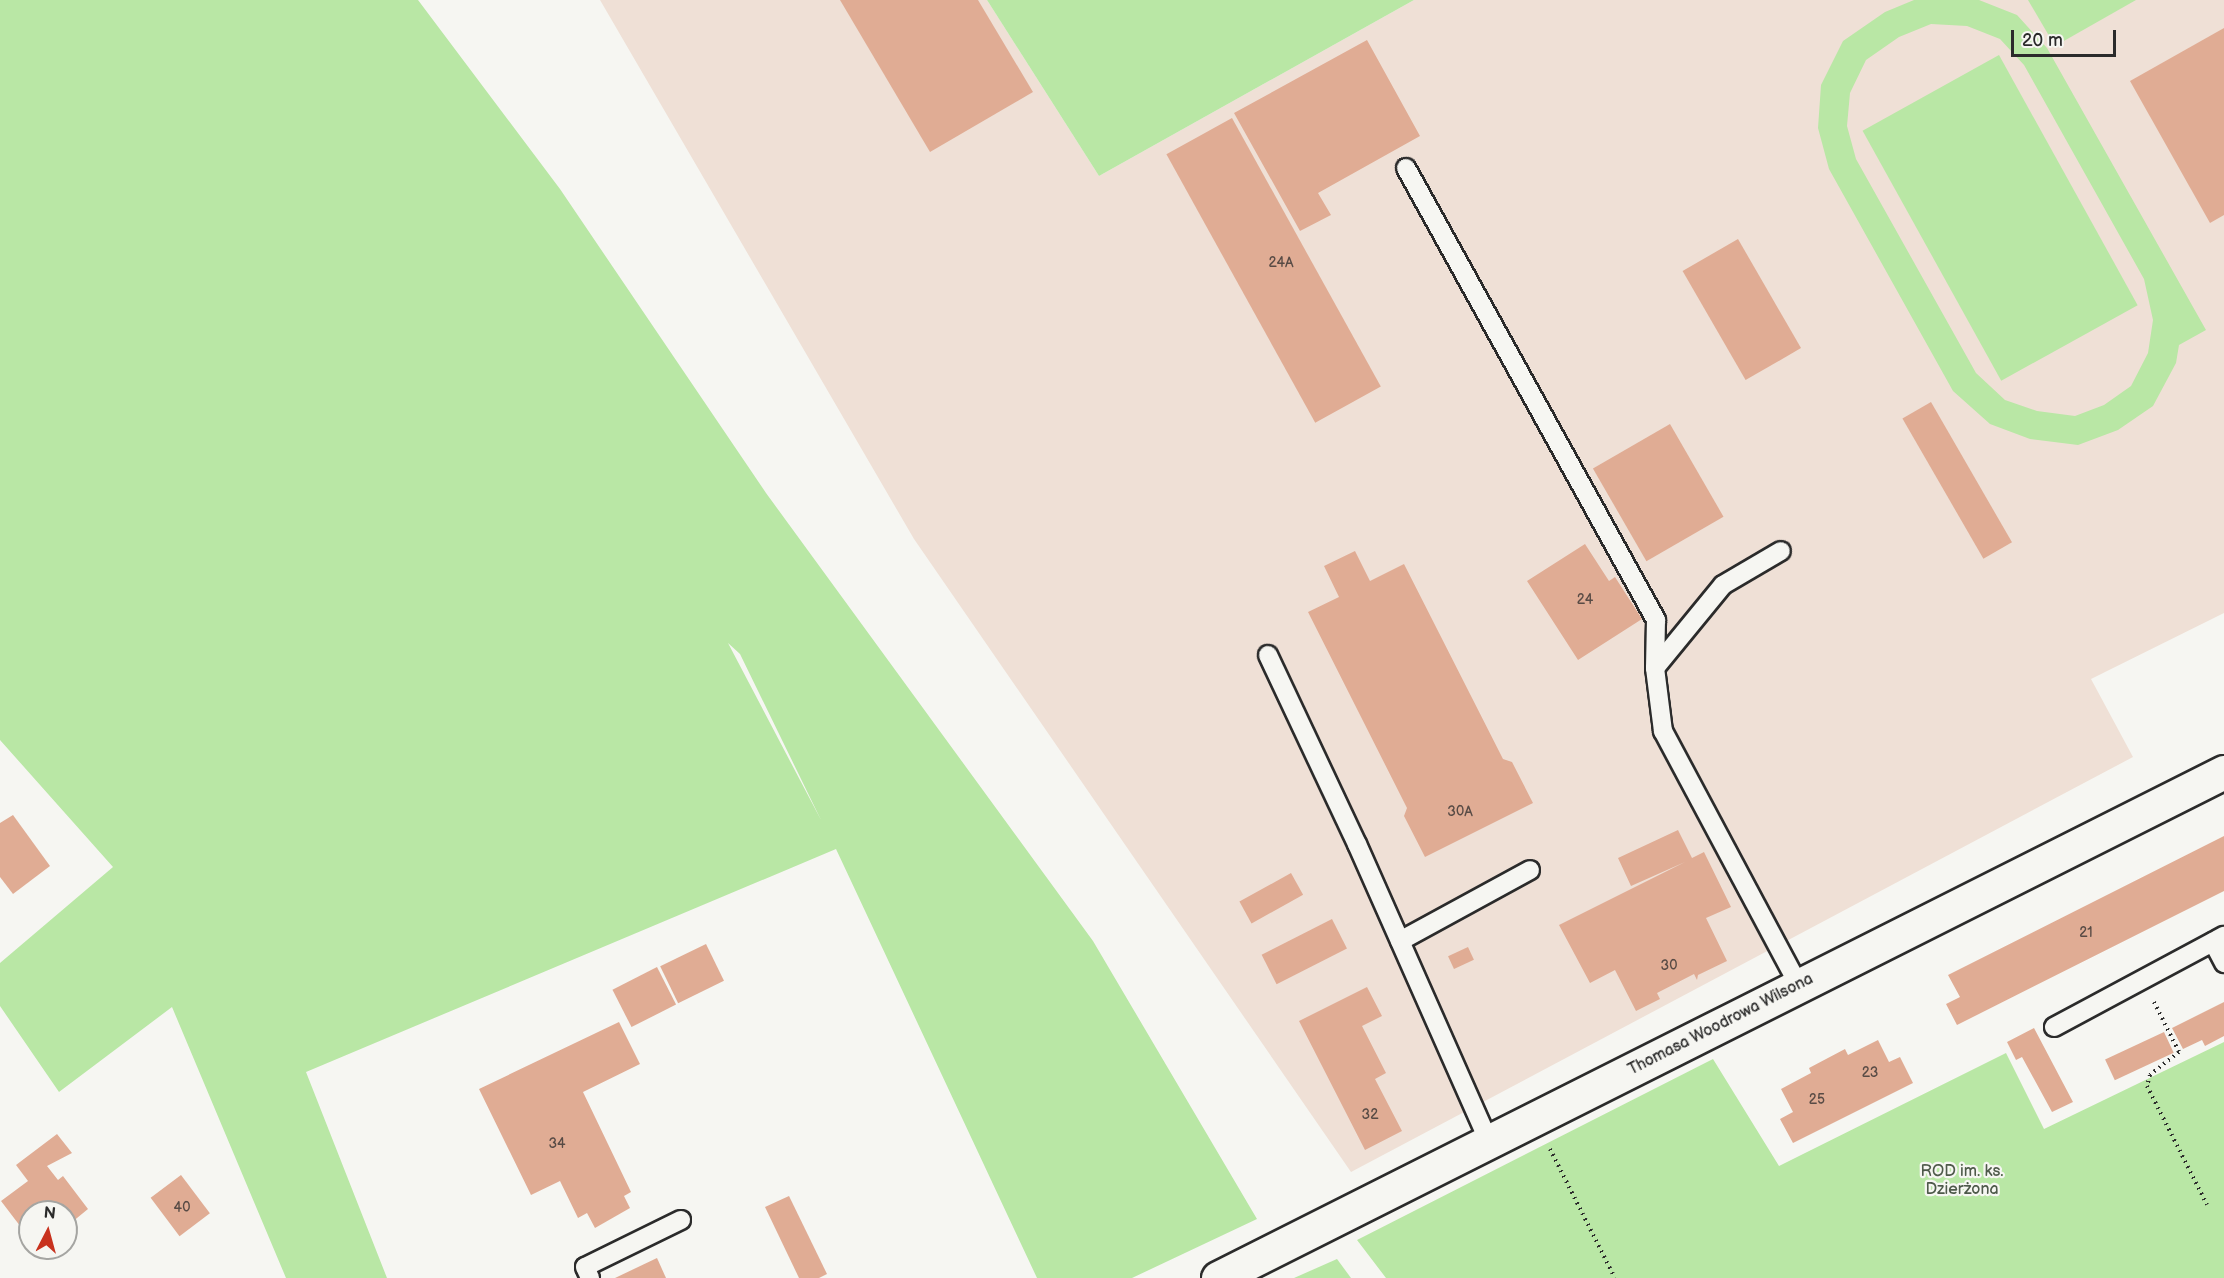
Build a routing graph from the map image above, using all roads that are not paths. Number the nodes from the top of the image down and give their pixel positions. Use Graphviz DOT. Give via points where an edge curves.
graph roads {
  1 [pos="1406,168"];
  2 [pos="1781,551"];
  3 [pos="1268,655"];
  4 [pos="1655,668"];
  5 [pos="2224,772"];
  6 [pos="1530,870"];
  7 [pos="2219,939"];
  8 [pos="1400,941"];
  9 [pos="2224,963"];
  10 [pos="1799,986"];
  11 [pos="2054,1027"];
  12 [pos="1489,1142"];
  13 [pos="681,1220"];
  14 [pos="590,1278"];
  15 [pos="1218,1278"];
  1 -- 4 [label="lane" via="1656,620"];
  2 -- 4 [label="lane" via="1723,585"];
  3 -- 8 [label="lane"];
  4 -- 10 [label="lane" via="1663,731"];
  5 -- 10 [label="street, Thomasa Woodrowa Wilsona"];
  6 -- 8 [label="lane"];
  7 -- 9 [label="lane"];
  7 -- 11 [label="lane"];
  8 -- 12 [label="lane"];
  10 -- 12 [label="street, Thomasa Woodrowa Wilsona"];
  12 -- 15 [label="street, Thomasa Woodrowa Wilsona"];
  13 -- 14 [label="lane" via="585,1267"];
}
